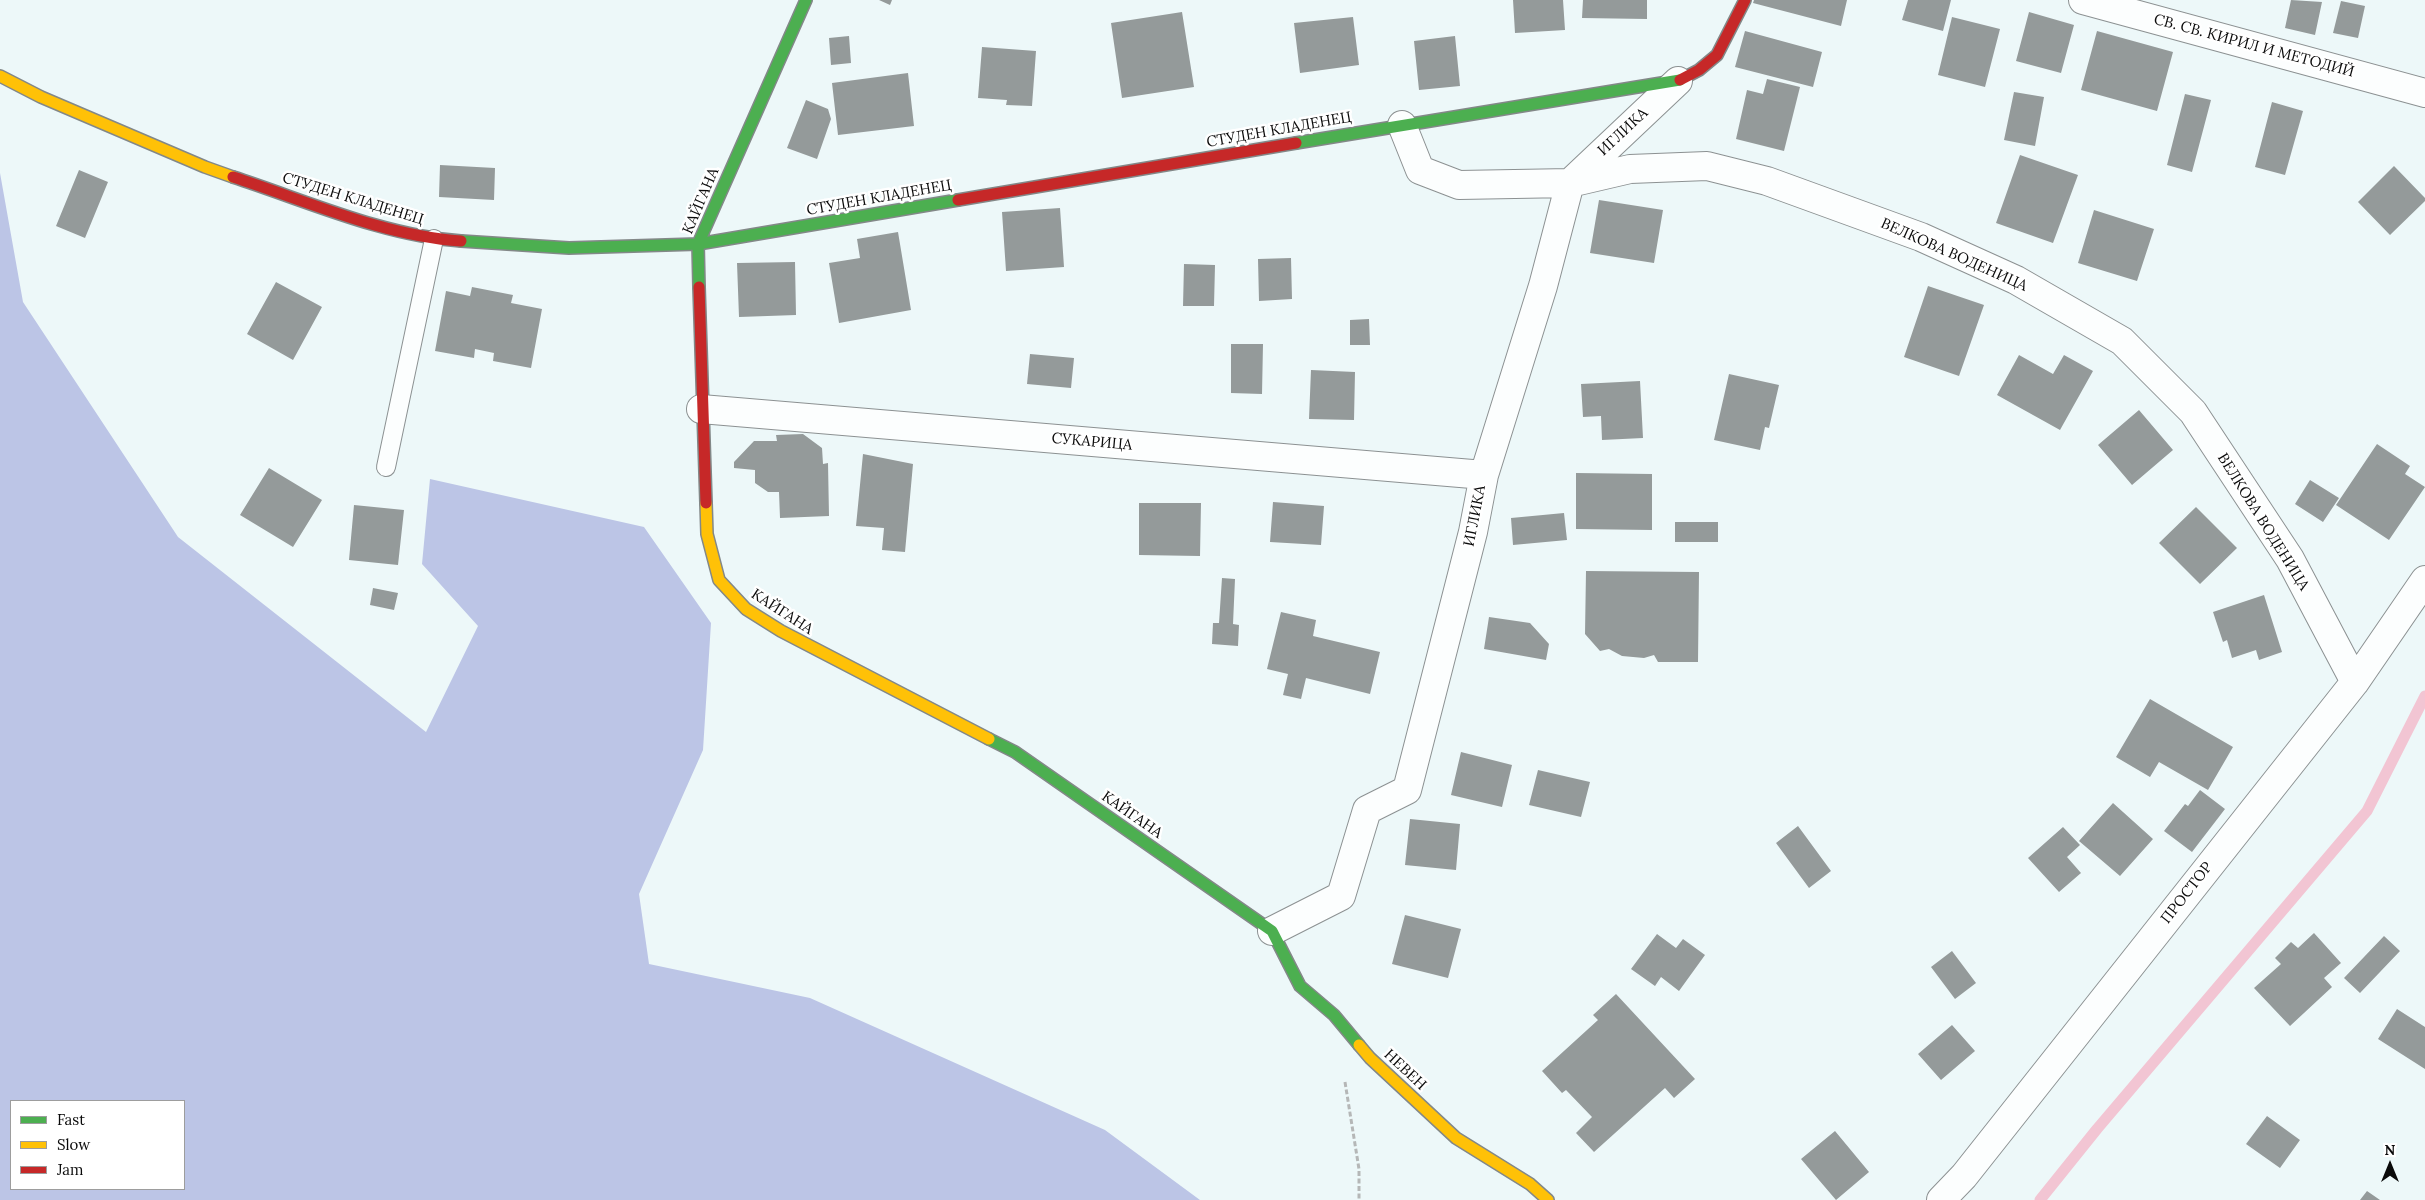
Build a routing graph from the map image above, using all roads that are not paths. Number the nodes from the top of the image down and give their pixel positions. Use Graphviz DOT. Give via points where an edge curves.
graph roads {
  1 [pos="806,0"];
  2 [pos="1745,0"];
  3 [pos="2083,0"];
  4 [pos="0,76"];
  5 [pos="1678,81"];
  6 [pos="2425,93"];
  7 [pos="1402,125"];
  8 [pos="1570,183"];
  9 [pos="434,239"];
  10 [pos="698,244"];
  11 [pos="701,409"];
  12 [pos="386,467"];
  13 [pos="1484,475"];
  14 [pos="2425,580"];
  15 [pos="2354,682"];
  16 [pos="1272,931"];
  17 [pos="1548,1200"];
  18 [pos="1941,1200"];
  1 -- 10 [label="street, КАЙГАНА"];
  2 -- 5 [label="street, СТУДЕН КЛАДЕНЕЦ" via="1717,56"];
  3 -- 6 [label="street, СВ. СВ. КИРИЛ И МЕТОДИЙ"];
  4 -- 9 [label="street, СТУДЕН КЛАДЕНЕЦ" via="50,101 205,167 393,230"];
  5 -- 7 [label="street, СТУДЕН КЛАДЕНЕЦ"];
  5 -- 8 [label="street, ИГЛИКА"];
  7 -- 8 [label="street, ВЕЛКОВА ВОДЕНИЦА" via="1420,170 1459,184"];
  7 -- 10 [label="street, СТУДЕН КЛАДЕНЕЦ"];
  8 -- 13 [label="street, ИГЛИКА" via="1543,286"];
  8 -- 15 [label="street, ВЕЛКОВА ВОДЕНИЦА" via="1630,168 1707,166 1767,181 1921,237 2016,280 2122,341 2193,412 2290,559"];
  9 -- 10 [label="street, СТУДЕН КЛАДЕНЕЦ" via="569,248"];
  9 -- 12 [label="lane"];
  10 -- 11 [label="street, КАЙГАНА"];
  11 -- 13 [label="street, СУКАРИЦА"];
  11 -- 16 [label="street, КАЙГАНА" via="707,534 719,580 746,609 845,666 1015,752"];
  13 -- 16 [label="street, ИГЛИКА" via="1473,532 1408,790 1367,810 1341,896"];
  14 -- 15 [label="street, ПРОСТОР"];
  15 -- 18 [label="street, ПРОСТОР" via="1964,1176"];
  16 -- 17 [label="street, НЕВЕН" via="1300,986 1334,1015 1370,1058 1456,1138 1530,1184"];
}
